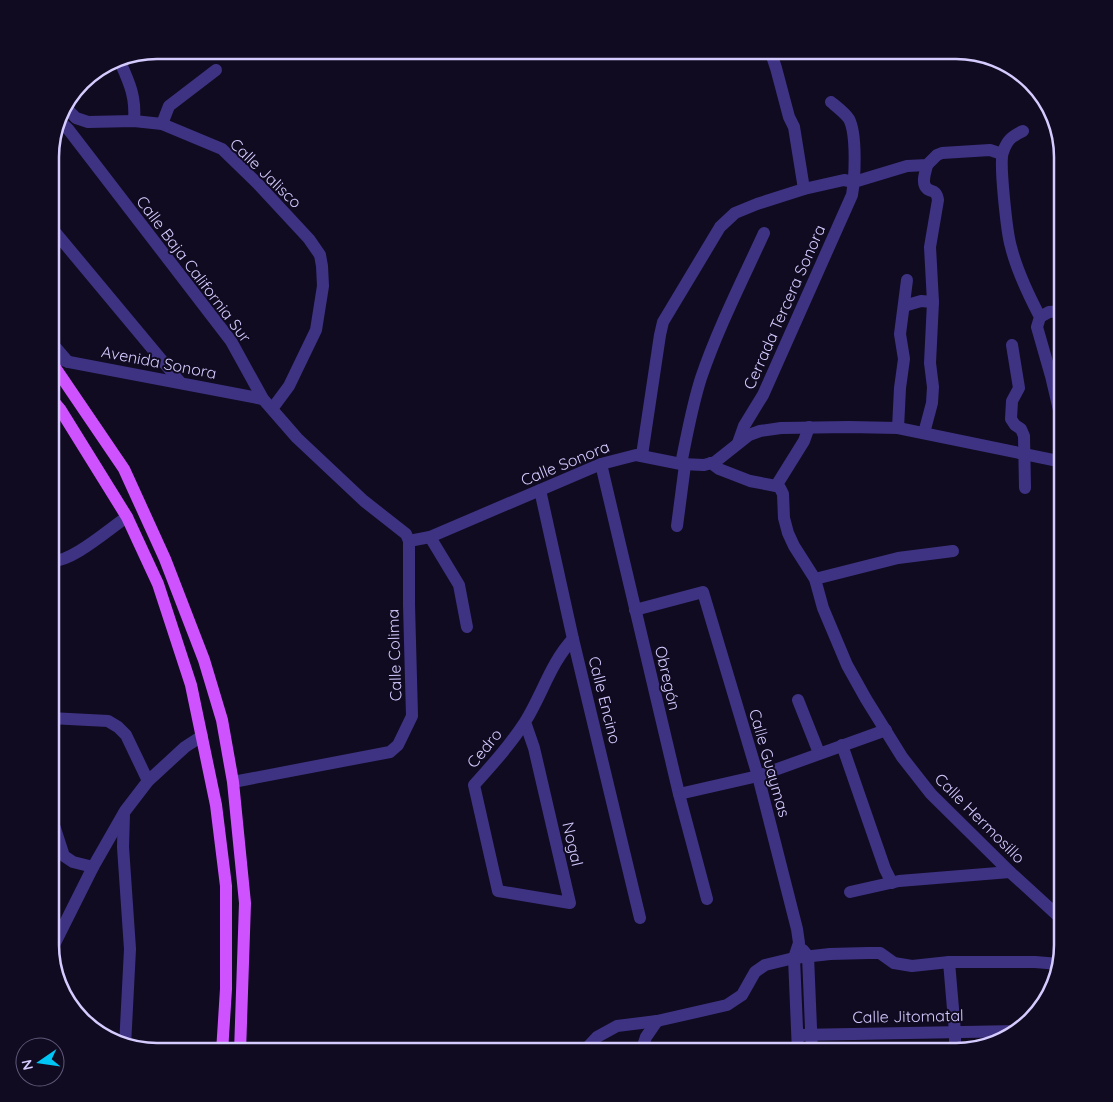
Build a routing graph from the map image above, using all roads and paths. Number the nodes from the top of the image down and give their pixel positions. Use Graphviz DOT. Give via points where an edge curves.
graph roads {
  1 [pos="773,59"];
  2 [pos="122,65"];
  3 [pos="216,70"];
  4 [pos="832,102"];
  5 [pos="70,112"];
  6 [pos="134,121"];
  7 [pos="162,124"];
  8 [pos="64,126"];
  9 [pos="1023,132"];
  10 [pos="1002,154"];
  11 [pos="927,165"];
  12 [pos="854,182"];
  13 [pos="804,189"];
  14 [pos="764,234"];
  15 [pos="59,237"];
  16 [pos="907,280"];
  17 [pos="933,302"];
  18 [pos="904,306"];
  19 [pos="1054,312"];
  20 [pos="1040,317"];
  21 [pos="1012,345"];
  22 [pos="59,352"];
  23 [pos="59,359"];
  24 [pos="68,362"];
  25 [pos="59,373"];
  26 [pos="180,382"];
  27 [pos="1054,388"];
  28 [pos="263,399"];
  29 [pos="59,408"];
  30 [pos="272,409"];
  31 [pos="809,427"];
  32 [pos="898,428"];
  33 [pos="924,433"];
  34 [pos="738,442"];
  35 [pos="1023,455"];
  36 [pos="642,456"];
  37 [pos="1054,460"];
  38 [pos="711,463"];
  39 [pos="601,464"];
  40 [pos="683,465"];
  41 [pos="778,487"];
  42 [pos="1025,488"];
  43 [pos="540,490"];
  44 [pos="127,516"];
  45 [pos="676,526"];
  46 [pos="430,537"];
  47 [pos="409,541"];
  48 [pos="954,551"];
  49 [pos="59,561"];
  50 [pos="815,579"];
  51 [pos="635,610"];
  52 [pos="466,627"];
  53 [pos="573,639"];
  54 [pos="798,700"];
  55 [pos="59,718"];
  56 [pos="526,722"];
  57 [pos="886,730"];
  58 [pos="202,736"];
  59 [pos="842,745"];
  60 [pos="819,753"];
  61 [pos="758,776"];
  62 [pos="148,781"];
  63 [pos="233,782"];
  64 [pos="680,794"];
  65 [pos="125,811"];
  66 [pos="59,841"];
  67 [pos="93,867"];
  68 [pos="1010,872"];
  69 [pos="892,883"];
  70 [pos="498,890"];
  71 [pos="850,892"];
  72 [pos="707,899"];
  73 [pos="1054,912"];
  74 [pos="640,918"];
  75 [pos="59,934"];
  76 [pos="799,944"];
  77 [pos="808,956"];
  78 [pos="794,958"];
  79 [pos="949,962"];
  80 [pos="1052,963"];
  81 [pos="657,1022"];
  82 [pos="1003,1031"];
  83 [pos="955,1032"];
  84 [pos="812,1034"];
  85 [pos="798,1035"];
  86 [pos="126,1038"];
  87 [pos="223,1043"];
  88 [pos="240,1043"];
  89 [pos="592,1043"];
  90 [pos="644,1043"];
  91 [pos="798,1043"];
  92 [pos="812,1043"];
  93 [pos="955,1043"];
  1 -- 13 [label="street" via="794,127"];
  2 -- 6 [label="street" via="133,91"];
  3 -- 7 [label="street" via="169,106"];
  4 -- 12 [label="street, Cerrada Tercera Sonora" via="848,118 853,131"];
  5 -- 6 [label="street, Calle Jalisco" via="88,122"];
  6 -- 7 [label="street, Calle Jalisco"];
  7 -- 30 [label="street, Calle Jalisco" via="222,149 309,239 320,255 324,286 316,330 289,386"];
  8 -- 28 [label="street, Calle Baja California Sur" via="232,341"];
  9 -- 10 [label="street" via="1012,136"];
  10 -- 11 [label="street" via="990,150 942,153"];
  10 -- 20 [label="street" via="1011,247"];
  11 -- 12 [label="street" via="907,166"];
  11 -- 17 [label="street" via="925,187 937,193 938,200 930,247"];
  12 -- 13 [label="street" via="844,180"];
  12 -- 34 [label="street, Cerrada Tercera Sonora" via="852,194 804,304"];
  13 -- 36 [label="street" via="735,213 720,227 663,322"];
  14 -- 40 [label="street" via="716,338 701,379 689,420"];
  15 -- 26 [label="street"];
  16 -- 18 [label="street"];
  17 -- 18 [label="street"];
  17 -- 33 [label="street" via="932,403"];
  18 -- 32 [label="street" via="900,334 904,358"];
  19 -- 20 [label="street"];
  20 -- 27 [label="street" via="1037,327"];
  21 -- 35 [label="street" via="1019,388 1011,404 1011,419 1023,431"];
  22 -- 24 [label="street"];
  23 -- 24 [label="street, Avenida Sonora"];
  24 -- 26 [label="street, Avenida Sonora"];
  25 -- 63 [label="main road" via="124,469 165,559 204,660 222,720"];
  26 -- 28 [label="street, Avenida Sonora"];
  28 -- 30 [label="street, Calle Baja California Sur"];
  29 -- 44 [label="main road"];
  30 -- 47 [label="street, Calle Baja California Sur" via="304,444 364,501 406,534"];
  31 -- 32 [label="street"];
  31 -- 34 [label="street" via="760,431"];
  31 -- 41 [label="street"];
  32 -- 33 [label="street"];
  33 -- 35 [label="street"];
  34 -- 38 [label="street"];
  35 -- 37 [label="street"];
  35 -- 42 [label="street"];
  36 -- 39 [label="street, Calle Sonora" via="625,456"];
  36 -- 40 [label="street, Calle Sonora"];
  38 -- 40 [label="street, Calle Sonora"];
  38 -- 41 [label="street" via="750,481"];
  39 -- 43 [label="street, Calle Sonora"];
  39 -- 51 [label="street, Obregón"];
  40 -- 45 [label="street"];
  41 -- 50 [label="street, Calle Hermosillo" via="783,494 788,533"];
  43 -- 46 [label="street, Calle Sonora"];
  43 -- 53 [label="street, Calle Encino"];
  44 -- 49 [label="street" via="70,557"];
  44 -- 58 [label="main road" via="158,584 191,685"];
  46 -- 47 [label="street, Calle Sonora"];
  46 -- 52 [label="street" via="459,585"];
  47 -- 63 [label="street, Calle Colima" via="412,716 398,745 390,752"];
  48 -- 50 [label="street" via="898,558"];
  50 -- 57 [label="street, Calle Hermosillo" via="823,608 847,665"];
  51 -- 61 [label="street, Calle Guaymas" via="703,592"];
  51 -- 64 [label="street, Obregón"];
  53 -- 56 [label="street, Cedro" via="563,649"];
  53 -- 74 [label="street, Calle Encino"];
  54 -- 60 [label="street"];
  55 -- 62 [label="street" via="108,721 118,727 126,735"];
  56 -- 70 [label="street, Cedro" via="474,785"];
  56 -- 70 [label="street, Nogal" via="570,903"];
  57 -- 59 [label="street"];
  57 -- 68 [label="street, Calle Hermosillo" via="931,794"];
  58 -- 62 [label="street"];
  58 -- 87 [label="main road" via="216,805 226,886"];
  59 -- 60 [label="street"];
  59 -- 69 [label="street"];
  60 -- 61 [label="street"];
  61 -- 64 [label="street"];
  61 -- 76 [label="street, Calle Guaymas"];
  62 -- 65 [label="street"];
  63 -- 88 [label="main road" via="245,903"];
  64 -- 72 [label="street, Obregón"];
  65 -- 67 [label="street"];
  65 -- 86 [label="street" via="123,847 130,949"];
  66 -- 67 [label="street" via="64,856"];
  67 -- 75 [label="street"];
  68 -- 69 [label="street"];
  68 -- 73 [label="street, Calle Hermosillo"];
  69 -- 71 [label="street"];
  76 -- 77 [label="street, Calle Guaymas"];
  76 -- 78 [label="street, Calle Guaymas"];
  77 -- 78 [label="street"];
  77 -- 79 [label="street" via="880,953 894,963 912,966"];
  77 -- 84 [label="street"];
  78 -- 81 [label="street" via="764,965 755,972 742,995 727,1005"];
  78 -- 85 [label="street"];
  79 -- 80 [label="street"];
  79 -- 83 [label="street"];
  81 -- 89 [label="street" via="617,1026"];
  81 -- 90 [label="street"];
  82 -- 83 [label="street, Calle Jitomatal"];
  83 -- 84 [label="street, Calle Jitomatal"];
  83 -- 93 [label="street"];
  84 -- 85 [label="street, Calle Jitomatal"];
  84 -- 92 [label="street"];
  85 -- 91 [label="street"];
}
